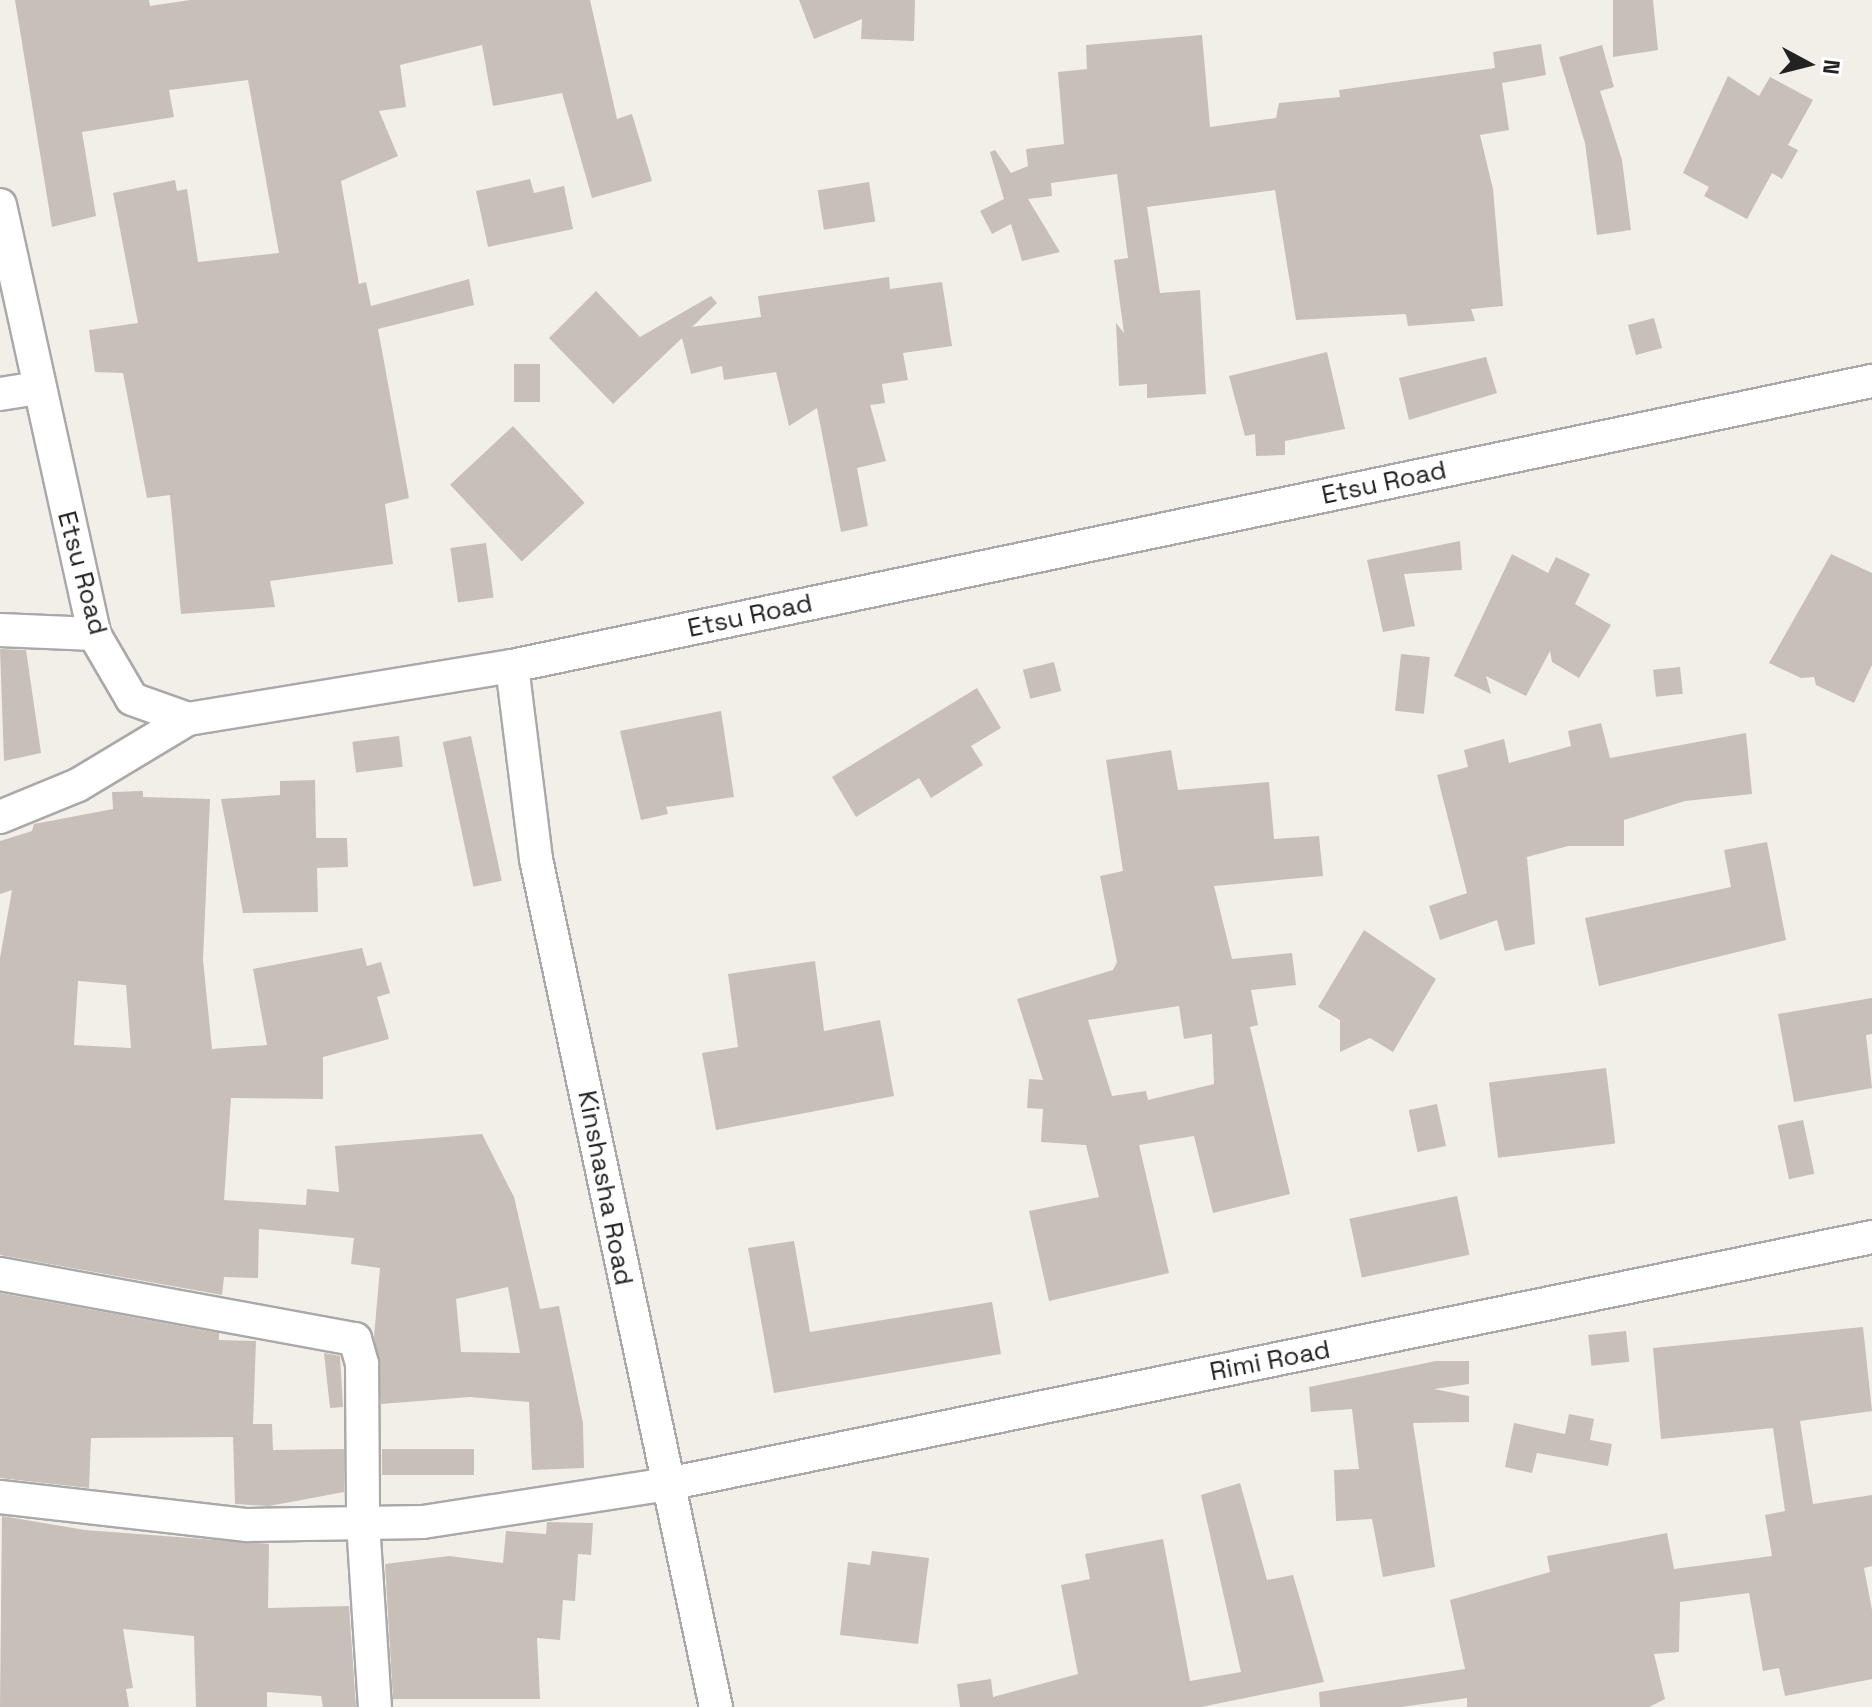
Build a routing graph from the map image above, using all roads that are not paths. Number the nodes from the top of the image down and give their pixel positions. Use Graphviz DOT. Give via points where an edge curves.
graph roads {
  1 [pos="0,205"];
  2 [pos="1872,381"];
  3 [pos="37,388"];
  4 [pos="0,394"];
  5 [pos="0,630"];
  6 [pos="94,634"];
  7 [pos="512,666"];
  8 [pos="188,719"];
  9 [pos="0,817"];
  10 [pos="1872,1237"];
  11 [pos="0,1274"];
  12 [pos="668,1484"];
  13 [pos="0,1497"];
  14 [pos="363,1523"];
  15 [pos="375,1707"];
  16 [pos="716,1707"];
  1 -- 3 [label="street, Etsu Road"];
  2 -- 7 [label="street, Etsu Road"];
  3 -- 4 [label="street"];
  3 -- 6 [label="street, Etsu Road"];
  5 -- 6 [label="street"];
  6 -- 8 [label="street, Etsu Road" via="132,699"];
  7 -- 8 [label="street, Etsu Road"];
  7 -- 12 [label="street, Kinshasha Road" via="536,859"];
  8 -- 9 [label="street" via="78,785"];
  10 -- 12 [label="street, Rimi Road"];
  11 -- 14 [label="street" via="355,1339 362,1364"];
  12 -- 14 [label="street, Rimi Road" via="423,1522"];
  12 -- 16 [label="street, Kinshasha Road"];
  13 -- 14 [label="street, Rimi Road" via="247,1525"];
  14 -- 15 [label="street"];
}
